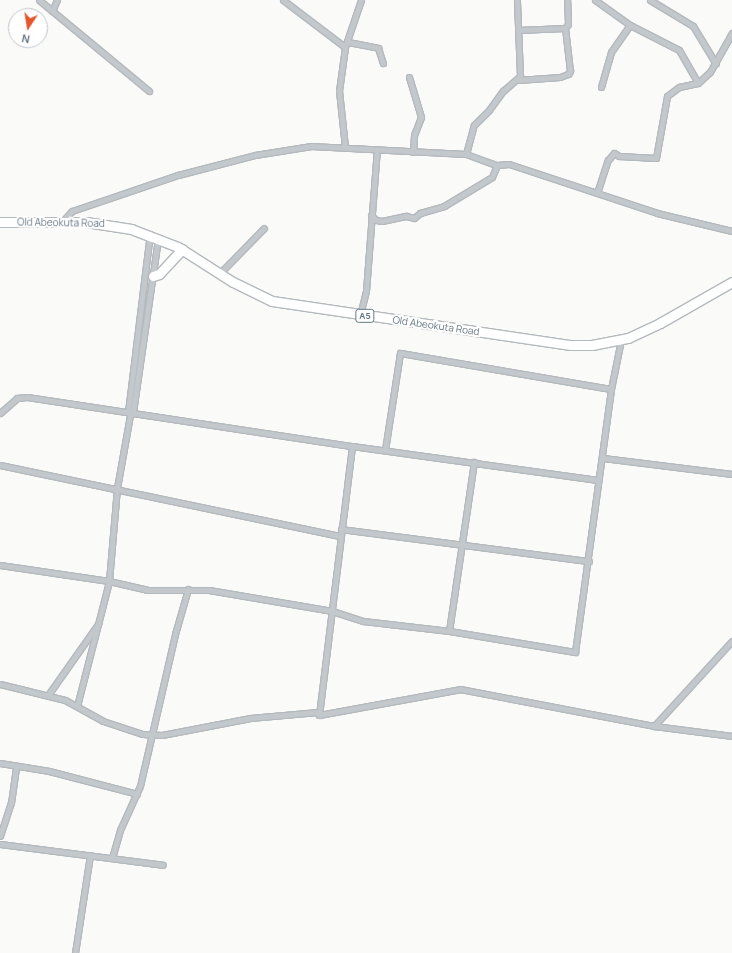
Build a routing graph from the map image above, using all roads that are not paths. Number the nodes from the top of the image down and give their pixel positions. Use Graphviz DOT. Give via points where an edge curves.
graph roads {
  1 [pos="39,0"];
  2 [pos="57,0"];
  3 [pos="283,0"];
  4 [pos="361,0"];
  5 [pos="517,0"];
  6 [pos="567,0"];
  7 [pos="595,0"];
  8 [pos="650,0"];
  9 [pos="52,11"];
  10 [pos="630,24"];
  11 [pos="565,28"];
  12 [pos="518,30"];
  13 [pos="732,34"];
  14 [pos="347,45"];
  15 [pos="383,63"];
  16 [pos="716,64"];
  17 [pos="409,78"];
  18 [pos="518,80"];
  19 [pos="698,83"];
  20 [pos="601,87"];
  21 [pos="149,91"];
  22 [pos="345,147"];
  23 [pos="377,149"];
  24 [pos="414,152"];
  25 [pos="466,154"];
  26 [pos="498,164"];
  27 [pos="597,193"];
  28 [pos="371,215"];
  29 [pos="0,222"];
  30 [pos="62,222"];
  31 [pos="264,228"];
  32 [pos="732,231"];
  33 [pos="154,236"];
  34 [pos="182,249"];
  35 [pos="220,274"];
  36 [pos="148,275"];
  37 [pos="732,282"];
  38 [pos="360,315"];
  39 [pos="621,340"];
  40 [pos="611,389"];
  41 [pos="130,412"];
  42 [pos="0,413"];
  43 [pos="352,446"];
  44 [pos="385,450"];
  45 [pos="602,458"];
  46 [pos="474,462"];
  47 [pos="0,465"];
  48 [pos="732,474"];
  49 [pos="598,480"];
  50 [pos="117,488"];
  51 [pos="341,529"];
  52 [pos="340,536"];
  53 [pos="463,545"];
  54 [pos="589,561"];
  55 [pos="0,565"];
  56 [pos="109,581"];
  57 [pos="188,589"];
  58 [pos="332,611"];
  59 [pos="100,621"];
  60 [pos="449,631"];
  61 [pos="732,641"];
  62 [pos="0,684"];
  63 [pos="48,695"];
  64 [pos="77,706"];
  65 [pos="319,715"];
  66 [pos="654,726"];
  67 [pos="152,735"];
  68 [pos="732,736"];
  69 [pos="0,763"];
  70 [pos="16,766"];
  71 [pos="136,794"];
  72 [pos="0,836"];
  73 [pos="0,844"];
  74 [pos="90,855"];
  75 [pos="112,858"];
  76 [pos="163,865"];
  77 [pos="75,953"];
  1 -- 9 [label="street"];
  2 -- 9 [label="street"];
  3 -- 14 [label="street"];
  4 -- 14 [label="street"];
  5 -- 12 [label="street"];
  6 -- 11 [label="street" via="568,24"];
  7 -- 10 [label="street"];
  8 -- 16 [label="street" via="692,26"];
  9 -- 21 [label="street"];
  10 -- 19 [label="street" via="679,50"];
  10 -- 20 [label="street" via="610,52"];
  11 -- 12 [label="street"];
  11 -- 18 [label="street" via="570,71 568,74 560,77"];
  12 -- 18 [label="street" via="521,71"];
  13 -- 16 [label="street"];
  14 -- 15 [label="street" via="378,48"];
  14 -- 22 [label="street" via="339,99"];
  16 -- 19 [label="street"];
  17 -- 24 [label="street" via="421,117 414,135"];
  18 -- 25 [label="street" via="502,91 492,107 474,125"];
  19 -- 27 [label="street" via="679,87 667,96 656,158 619,156 614,153 608,160"];
  22 -- 23 [label="street"];
  22 -- 30 [label="street" via="310,146 216,164 72,211"];
  23 -- 24 [label="street"];
  23 -- 28 [label="street"];
  24 -- 25 [label="street"];
  25 -- 26 [label="street"];
  26 -- 27 [label="street" via="509,164"];
  26 -- 28 [label="street" via="492,177 444,206 420,213 414,218 406,216 382,221"];
  27 -- 32 [label="street" via="671,217"];
  28 -- 38 [label="street" via="366,291"];
  29 -- 30 [label="highway, Old Abeokuta Road / A5"];
  30 -- 33 [label="highway, Old Abeokuta Road / A5" via="110,225"];
  31 -- 35 [label="street"];
  33 -- 34 [label="highway, Old Abeokuta Road / A5"];
  33 -- 36 [label="street"];
  33 -- 36 [label="street"];
  34 -- 35 [label="highway, Old Abeokuta Road / A5"];
  34 -- 36 [label="highway" via="159,274"];
  35 -- 38 [label="highway, Old Abeokuta Road / A5" via="272,301"];
  36 -- 41 [label="street"];
  36 -- 41 [label="street"];
  37 -- 39 [label="highway, Old Abeokuta Road / A5" via="655,326"];
  38 -- 39 [label="highway, Old Abeokuta Road / A5" via="571,345 592,345"];
  39 -- 40 [label="street"];
  40 -- 44 [label="street" via="400,353"];
  40 -- 45 [label="street"];
  41 -- 42 [label="street" via="27,397 17,398"];
  41 -- 43 [label="street"];
  41 -- 50 [label="street"];
  43 -- 44 [label="street"];
  43 -- 51 [label="street"];
  44 -- 46 [label="street"];
  45 -- 48 [label="street"];
  45 -- 49 [label="street"];
  46 -- 49 [label="street"];
  46 -- 53 [label="street"];
  47 -- 50 [label="street"];
  49 -- 54 [label="street"];
  50 -- 52 [label="street"];
  50 -- 56 [label="street"];
  51 -- 52 [label="street"];
  51 -- 53 [label="street"];
  52 -- 58 [label="street"];
  53 -- 54 [label="street"];
  53 -- 60 [label="street"];
  54 -- 60 [label="street" via="575,652"];
  55 -- 56 [label="street"];
  56 -- 57 [label="street" via="148,590"];
  56 -- 59 [label="street"];
  57 -- 58 [label="street"];
  57 -- 67 [label="street"];
  58 -- 60 [label="street" via="363,621"];
  58 -- 65 [label="street"];
  59 -- 63 [label="street"];
  59 -- 64 [label="street"];
  61 -- 66 [label="street"];
  62 -- 63 [label="street"];
  63 -- 64 [label="street"];
  64 -- 67 [label="street" via="112,725"];
  65 -- 66 [label="street" via="460,689"];
  65 -- 67 [label="street" via="318,712 250,718"];
  66 -- 68 [label="street"];
  67 -- 71 [label="street"];
  69 -- 70 [label="street"];
  70 -- 71 [label="street" via="49,771"];
  70 -- 72 [label="street" via="11,803"];
  71 -- 75 [label="street" via="120,830"];
  73 -- 74 [label="street"];
  74 -- 75 [label="street"];
  74 -- 77 [label="street"];
  75 -- 76 [label="street"];
}
